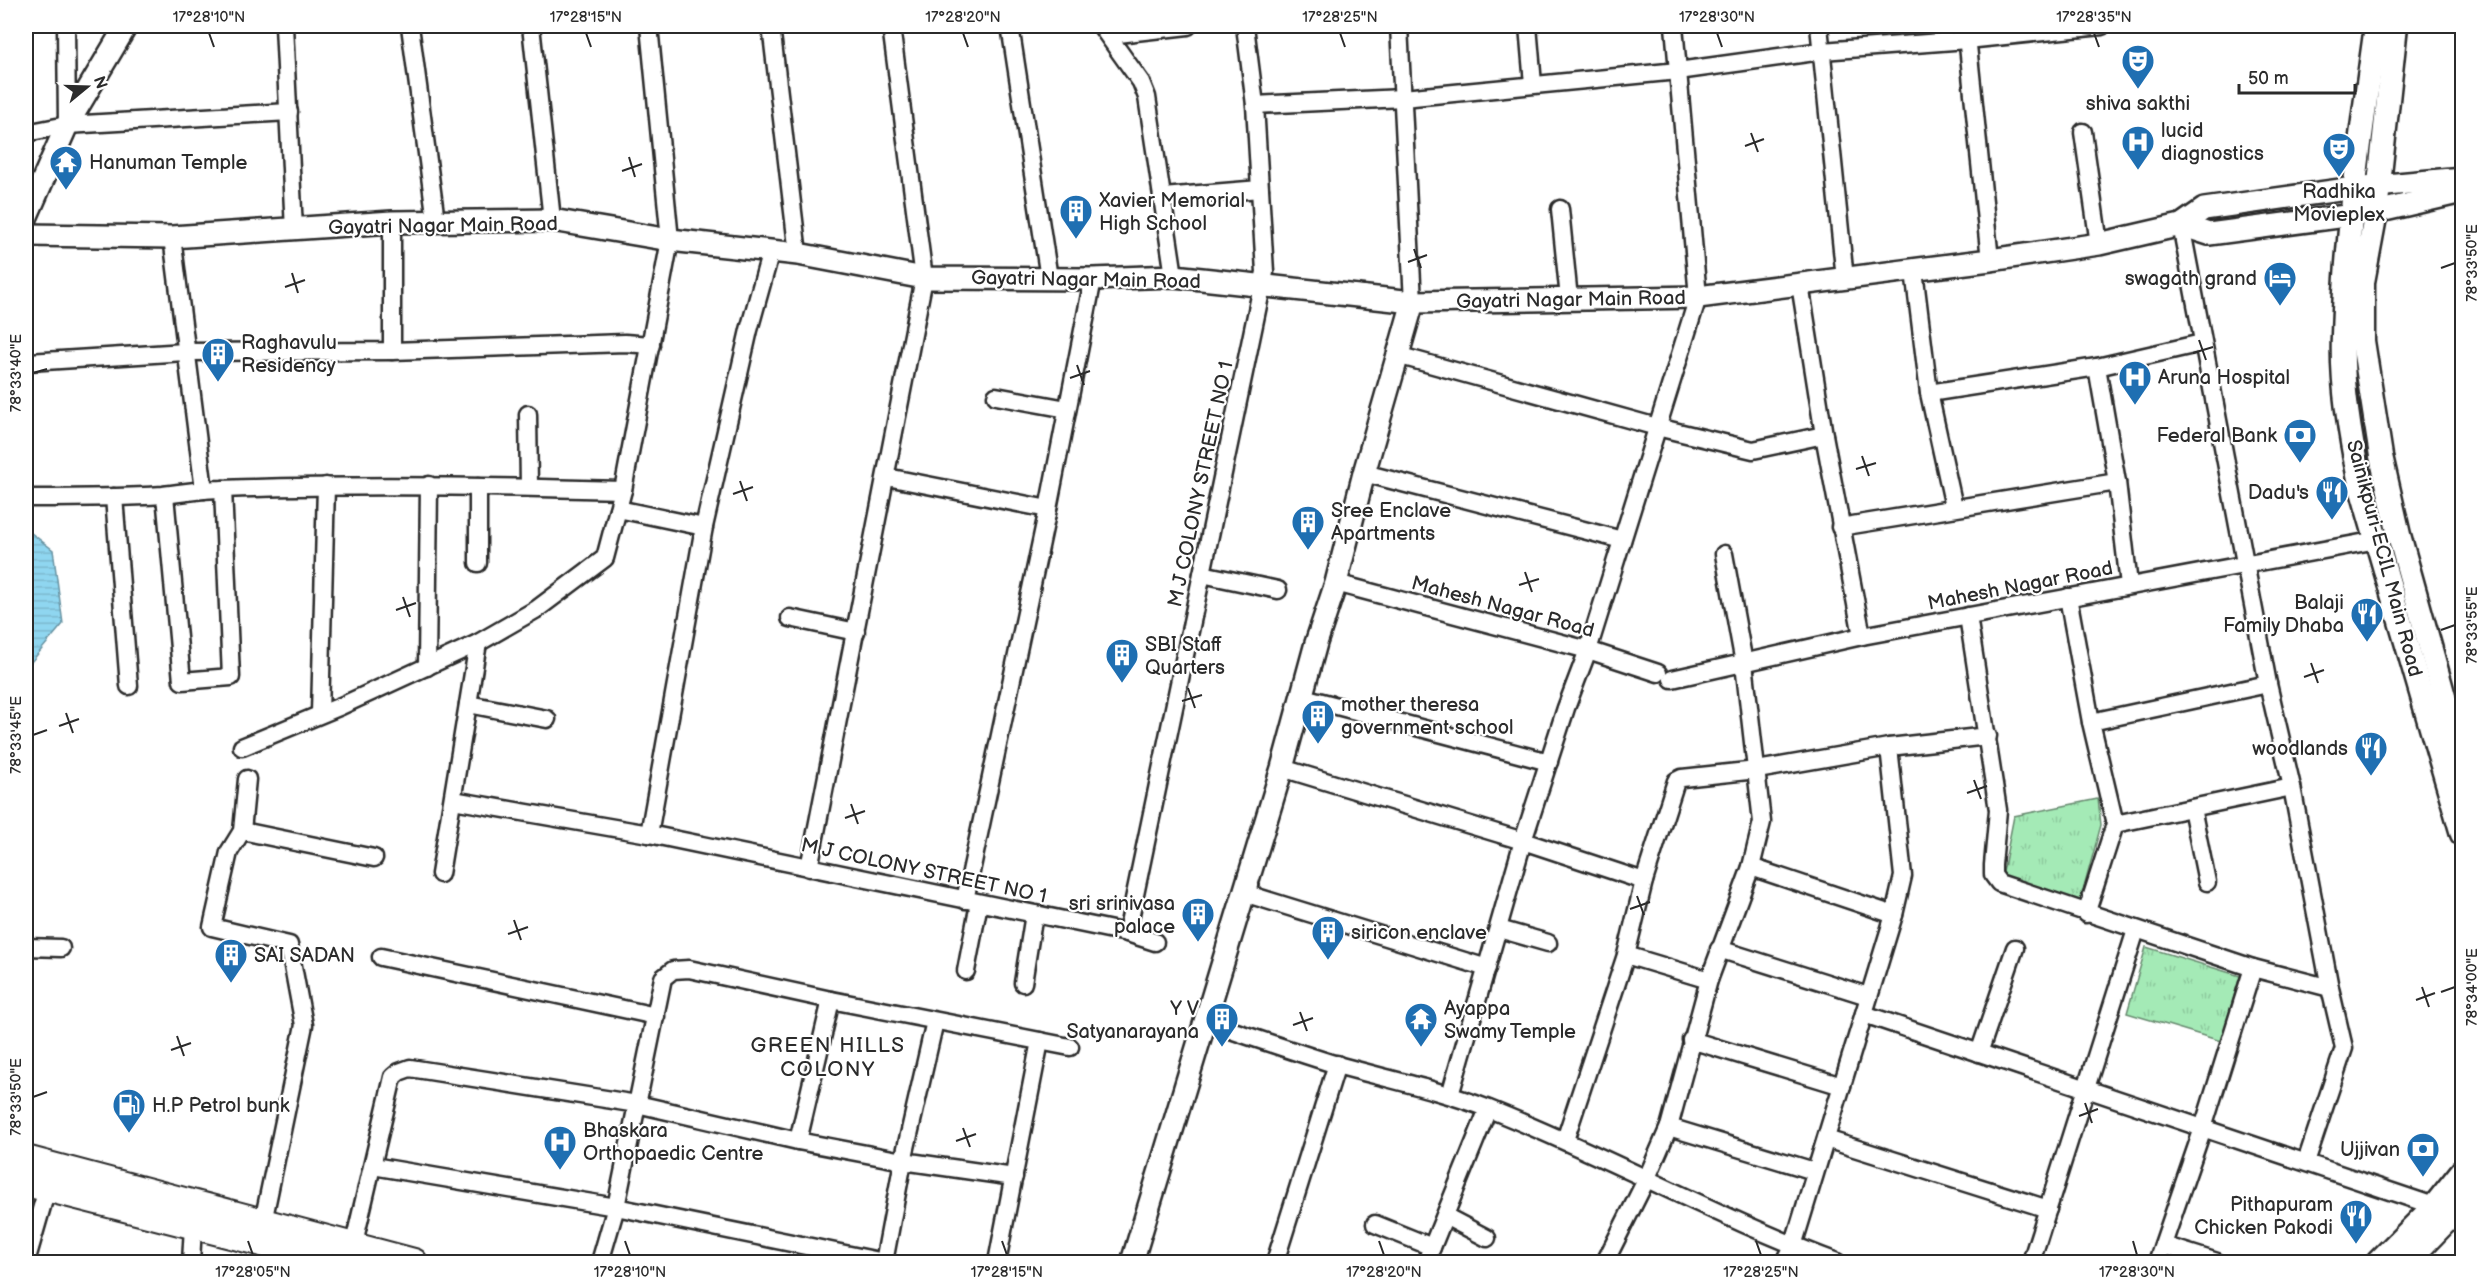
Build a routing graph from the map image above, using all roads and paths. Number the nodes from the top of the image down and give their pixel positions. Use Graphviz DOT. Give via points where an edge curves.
graph roads {
  1 [pos="66,26"];
  2 [pos="126,26"];
  3 [pos="284,26"];
  4 [pos="410,26"];
  5 [pos="531,26"];
  6 [pos="649,26"];
  7 [pos="771,26"];
  8 [pos="891,26"];
  9 [pos="1010,26"];
  10 [pos="1188,26"];
  11 [pos="1245,26"];
  12 [pos="1399,26"];
  13 [pos="1528,26"];
  14 [pos="1674,26"];
  15 [pos="1819,26"];
  16 [pos="2102,26"];
  17 [pos="2376,26"];
  18 [pos="2396,26"];
  19 [pos="1105,30"];
  20 [pos="1966,33"];
  21 [pos="1822,51"];
  22 [pos="1678,71"];
  23 [pos="1533,84"];
  24 [pos="1403,98"];
  25 [pos="1255,105"];
  26 [pos="289,112"];
  27 [pos="67,125"];
  28 [pos="2083,132"];
  29 [pos="26,133"];
  30 [pos="2463,178"];
  31 [pos="2379,186"];
  32 [pos="2354,188"];
  33 [pos="1260,189"];
  34 [pos="2463,192"];
  35 [pos="1163,197"];
  36 [pos="1560,209"];
  37 [pos="2376,212"];
  38 [pos="2352,215"];
  39 [pos="26,218"];
  40 [pos="552,220"];
  41 [pos="436,221"];
  42 [pos="392,222"];
  43 [pos="2181,225"];
  44 [pos="294,230"];
  45 [pos="26,235"];
  46 [pos="172,237"];
  47 [pos="670,240"];
  48 [pos="2099,244"];
  49 [pos="771,251"];
  50 [pos="798,254"];
  51 [pos="1990,260"];
  52 [pos="1914,270"];
  53 [pos="1174,276"];
  54 [pos="924,278"];
  55 [pos="1049,278"];
  56 [pos="1093,279"];
  57 [pos="1845,279"];
  58 [pos="1800,284"];
  59 [pos="1262,287"];
  60 [pos="1698,297"];
  61 [pos="1569,299"];
  62 [pos="1413,302"];
  63 [pos="2202,344"];
  64 [pos="651,345"];
  65 [pos="392,351"];
  66 [pos="185,352"];
  67 [pos="1397,355"];
  68 [pos="29,362"];
  69 [pos="2097,367"];
  70 [pos="1929,393"];
  71 [pos="996,396"];
  72 [pos="1067,409"];
  73 [pos="528,414"];
  74 [pos="1657,427"];
  75 [pos="1824,435"];
  76 [pos="1364,473"];
  77 [pos="887,477"];
  78 [pos="2117,482"];
  79 [pos="429,485"];
  80 [pos="326,486"];
  81 [pos="478,487"];
  82 [pos="529,487"];
  83 [pos="204,489"];
  84 [pos="223,489"];
  85 [pos="623,490"];
  86 [pos="165,495"];
  87 [pos="114,497"];
  88 [pos="31,498"];
  89 [pos="1954,507"];
  90 [pos="1048,508"];
  91 [pos="618,509"];
  92 [pos="704,527"];
  93 [pos="1840,527"];
  94 [pos="1622,540"];
  95 [pos="2377,540"];
  96 [pos="1724,554"];
  97 [pos="478,563"];
  98 [pos="2245,566"];
  99 [pos="1202,574"];
  100 [pos="1336,583"];
  101 [pos="2129,585"];
  102 [pos="1278,590"];
  103 [pos="2068,597"];
  104 [pos="1968,616"];
  105 [pos="790,618"];
  106 [pos="856,632"];
  107 [pos="1862,636"];
  108 [pos="478,643"];
  109 [pos="1588,650"];
  110 [pos="1744,663"];
  111 [pos="427,667"];
  112 [pos="2268,684"];
  113 [pos="129,686"];
  114 [pos="1303,697"];
  115 [pos="468,704"];
  116 [pos="320,714"];
  117 [pos="547,719"];
  118 [pos="2091,722"];
  119 [pos="1988,736"];
  120 [pos="242,747"];
  121 [pos="1888,747"];
  122 [pos="2463,761"];
  123 [pos="1549,762"];
  124 [pos="1282,768"];
  125 [pos="1757,770"];
  126 [pos="247,779"];
  127 [pos="2292,787"];
  128 [pos="453,800"];
  129 [pos="2192,808"];
  130 [pos="2115,824"];
  131 [pos="242,831"];
  132 [pos="649,834"];
  133 [pos="2463,834"];
  134 [pos="1523,841"];
  135 [pos="374,858"];
  136 [pos="1751,867"];
  137 [pos="809,868"];
  138 [pos="440,874"];
  139 [pos="1644,881"];
  140 [pos="2207,882"];
  141 [pos="1244,892"];
  142 [pos="972,901"];
  143 [pos="1034,914"];
  144 [pos="2086,914"];
  145 [pos="1894,915"];
  146 [pos="1499,928"];
  147 [pos="2136,930"];
  148 [pos="1127,933"];
  149 [pos="1155,942"];
  150 [pos="1548,943"];
  151 [pos="26,946"];
  152 [pos="61,948"];
  153 [pos="2015,948"];
  154 [pos="1719,949"];
  155 [pos="1626,955"];
  156 [pos="381,957"];
  157 [pos="1488,968"];
  158 [pos="2253,968"];
  159 [pos="966,971"];
  160 [pos="1709,980"];
  161 [pos="1023,983"];
  162 [pos="2330,988"];
  163 [pos="1868,996"];
  164 [pos="831,1000"];
  165 [pos="1864,1014"];
  166 [pos="656,1016"];
  167 [pos="934,1021"];
  168 [pos="1204,1021"];
  169 [pos="1691,1040"];
  170 [pos="1040,1041"];
  171 [pos="1070,1047"];
  172 [pos="1979,1053"];
  173 [pos="1337,1064"];
  174 [pos="1842,1086"];
  175 [pos="2085,1088"];
  176 [pos="1450,1095"];
  177 [pos="637,1104"];
  178 [pos="1488,1109"];
  179 [pos="1669,1127"];
  180 [pos="2203,1128"];
  181 [pos="1826,1139"];
  182 [pos="1565,1140"];
  183 [pos="798,1141"];
  184 [pos="26,1159"];
  185 [pos="903,1161"];
  186 [pos="2307,1162"];
  187 [pos="373,1166"];
  188 [pos="1815,1171"];
  189 [pos="2463,1171"];
  190 [pos="1014,1178"];
  191 [pos="1646,1180"];
  192 [pos="36,1186"];
  193 [pos="2463,1205"];
  194 [pos="2434,1206"];
  195 [pos="616,1207"];
  196 [pos="2048,1209"];
  197 [pos="1445,1216"];
  198 [pos="263,1222"];
  199 [pos="1375,1224"];
  200 [pos="193,1226"];
  201 [pos="1487,1238"];
  202 [pos="2163,1245"];
  203 [pos="353,1246"];
  204 [pos="1793,1246"];
  205 [pos="1429,1255"];
  206 [pos="1135,1262"];
  207 [pos="26,1263"];
  208 [pos="191,1263"];
  209 [pos="323,1263"];
  210 [pos="414,1263"];
  211 [pos="600,1263"];
  212 [pos="884,1263"];
  213 [pos="997,1263"];
  214 [pos="1275,1263"];
  215 [pos="1605,1263"];
  216 [pos="1785,1263"];
  217 [pos="1838,1263"];
  218 [pos="2031,1263"];
  219 [pos="2157,1263"];
  220 [pos="2217,1263"];
  221 [pos="2378,1263"];
  222 [pos="2407,1263"];
  1 -- 27 [label="street"];
  2 -- 27 [label="street"];
  3 -- 26 [label="street"];
  4 -- 41 [label="street"];
  5 -- 40 [label="street"];
  6 -- 47 [label="street"];
  7 -- 50 [label="street"];
  8 -- 54 [label="street"];
  9 -- 55 [label="street"];
  10 -- 19 [label="street"];
  11 -- 25 [label="street, M J COLONY STREET NO 1"];
  12 -- 24 [label="street"];
  13 -- 23 [label="street"];
  14 -- 22 [label="street"];
  15 -- 21 [label="street"];
  16 -- 20 [label="street"];
  17 -- 32 [label="main road, Sainikpuri-ECIL Main Road"];
  18 -- 31 [label="main road, Sainikpuri-ECIL Main Road"];
  19 -- 35 [label="street" via="1147,97"];
  20 -- 21 [label="street"];
  20 -- 51 [label="street"];
  21 -- 22 [label="street"];
  21 -- 57 [label="street"];
  22 -- 23 [label="street"];
  22 -- 60 [label="street"];
  23 -- 24 [label="street"];
  24 -- 25 [label="street"];
  24 -- 62 [label="street"];
  25 -- 33 [label="street, M J COLONY STREET NO 1"];
  26 -- 27 [label="street"];
  26 -- 44 [label="street"];
  27 -- 29 [label="street"];
  27 -- 39 [label="street"];
  28 -- 48 [label="street"];
  30 -- 31 [label="street, Gayatri Nagar Main Road"];
  31 -- 32 [label="street, Gayatri Nagar Main Road"];
  31 -- 37 [label="main road, Sainikpuri-ECIL Main Road"];
  32 -- 38 [label="main road, Sainikpuri-ECIL Main Road"];
  32 -- 43 [label="street, Gayatri Nagar Main Road" via="2204,209"];
  33 -- 35 [label="street"];
  33 -- 59 [label="street, M J COLONY STREET NO 1" via="1265,259"];
  34 -- 37 [label="street"];
  35 -- 53 [label="street"];
  36 -- 61 [label="street"];
  37 -- 38 [label="street"];
  37 -- 122 [label="main road, Sainikpuri-ECIL Main Road" via="2363,282 2363,341 2369,386 2399,535"];
  38 -- 43 [label="street" via="2210,234"];
  38 -- 95 [label="main road, Sainikpuri-ECIL Main Road" via="2342,336 2344,370 2350,438"];
  40 -- 41 [label="street, Gayatri Nagar Main Road"];
  40 -- 47 [label="street, Gayatri Nagar Main Road"];
  41 -- 42 [label="street, Gayatri Nagar Main Road"];
  42 -- 44 [label="street, Gayatri Nagar Main Road"];
  42 -- 65 [label="street"];
  43 -- 48 [label="street, Gayatri Nagar Main Road"];
  43 -- 63 [label="street"];
  44 -- 46 [label="street, Gayatri Nagar Main Road"];
  45 -- 46 [label="street, Gayatri Nagar Main Road"];
  46 -- 66 [label="street"];
  47 -- 49 [label="street, Gayatri Nagar Main Road"];
  47 -- 64 [label="street"];
  48 -- 51 [label="street, Gayatri Nagar Main Road"];
  49 -- 50 [label="street, Gayatri Nagar Main Road"];
  49 -- 92 [label="street"];
  50 -- 54 [label="street, Gayatri Nagar Main Road"];
  51 -- 52 [label="street, Gayatri Nagar Main Road"];
  52 -- 57 [label="street, Gayatri Nagar Main Road"];
  52 -- 70 [label="street"];
  53 -- 56 [label="street, Gayatri Nagar Main Road"];
  53 -- 59 [label="street, Gayatri Nagar Main Road"];
  54 -- 55 [label="street, Gayatri Nagar Main Road"];
  54 -- 77 [label="street"];
  55 -- 56 [label="street, Gayatri Nagar Main Road"];
  56 -- 72 [label="street"];
  57 -- 58 [label="street, Gayatri Nagar Main Road"];
  58 -- 60 [label="street, Gayatri Nagar Main Road"];
  58 -- 75 [label="street"];
  59 -- 62 [label="street, Gayatri Nagar Main Road"];
  59 -- 99 [label="street, M J COLONY STREET NO 1"];
  60 -- 61 [label="street, Gayatri Nagar Main Road"];
  60 -- 74 [label="street"];
  61 -- 62 [label="street, Gayatri Nagar Main Road"];
  62 -- 67 [label="street"];
  63 -- 69 [label="street"];
  63 -- 98 [label="street"];
  64 -- 65 [label="street"];
  64 -- 85 [label="street"];
  65 -- 66 [label="street"];
  66 -- 68 [label="street"];
  66 -- 83 [label="street"];
  67 -- 74 [label="street"];
  67 -- 76 [label="street"];
  69 -- 70 [label="street"];
  69 -- 78 [label="street"];
  70 -- 89 [label="street"];
  71 -- 72 [label="street"];
  72 -- 90 [label="street"];
  73 -- 82 [label="street"];
  74 -- 75 [label="street" via="1753,450"];
  74 -- 94 [label="street"];
  75 -- 93 [label="street"];
  76 -- 94 [label="street"];
  76 -- 100 [label="street"];
  77 -- 90 [label="street"];
  77 -- 106 [label="street"];
  78 -- 89 [label="street"];
  78 -- 101 [label="street"];
  79 -- 80 [label="street"];
  79 -- 81 [label="street"];
  79 -- 111 [label="street"];
  80 -- 84 [label="street"];
  80 -- 116 [label="street"];
  81 -- 82 [label="street"];
  81 -- 97 [label="street"];
  82 -- 85 [label="street"];
  83 -- 84 [label="street"];
  83 -- 86 [label="street"];
  84 -- 86 [label="street" via="231,678 182,681"];
  85 -- 91 [label="street"];
  86 -- 87 [label="street"];
  87 -- 88 [label="street"];
  87 -- 113 [label="street"];
  89 -- 93 [label="street"];
  90 -- 142 [label="street"];
  91 -- 92 [label="street"];
  91 -- 108 [label="street" via="605,558 537,609"];
  92 -- 132 [label="street"];
  93 -- 107 [label="street"];
  94 -- 109 [label="street"];
  95 -- 98 [label="street, Mahesh Nagar Road"];
  95 -- 133 [label="main road, Sainikpuri-ECIL Main Road"];
  96 -- 110 [label="street"];
  98 -- 101 [label="street, Mahesh Nagar Road"];
  98 -- 112 [label="street"];
  99 -- 102 [label="street"];
  99 -- 148 [label="street, M J COLONY STREET NO 1"];
  100 -- 109 [label="street, Mahesh Nagar Road"];
  100 -- 114 [label="street"];
  101 -- 103 [label="street, Mahesh Nagar Road"];
  103 -- 104 [label="street, Mahesh Nagar Road"];
  103 -- 118 [label="street"];
  104 -- 107 [label="street, Mahesh Nagar Road"];
  104 -- 119 [label="street"];
  105 -- 106 [label="street"];
  106 -- 137 [label="street"];
  107 -- 110 [label="street, Mahesh Nagar Road"];
  108 -- 111 [label="street"];
  108 -- 115 [label="street"];
  109 -- 110 [label="street, Mahesh Nagar Road" via="1665,676"];
  109 -- 123 [label="street"];
  110 -- 125 [label="street"];
  111 -- 116 [label="street"];
  112 -- 118 [label="street"];
  112 -- 127 [label="street"];
  114 -- 123 [label="street"];
  114 -- 124 [label="street"];
  115 -- 117 [label="street"];
  115 -- 128 [label="street"];
  116 -- 120 [label="street"];
  118 -- 130 [label="street"];
  119 -- 121 [label="street"];
  119 -- 144 [label="street" via="1998,810 1993,875 1999,883"];
  121 -- 125 [label="street"];
  121 -- 145 [label="street" via="1903,876"];
  123 -- 134 [label="street"];
  124 -- 134 [label="street"];
  124 -- 141 [label="street"];
  125 -- 136 [label="street" via="1762,822"];
  125 -- 139 [label="street" via="1676,781"];
  126 -- 131 [label="street"];
  127 -- 129 [label="street"];
  127 -- 162 [label="street"];
  128 -- 132 [label="street, M J COLONY STREET NO 1"];
  128 -- 138 [label="street"];
  129 -- 130 [label="street"];
  129 -- 140 [label="street"];
  130 -- 144 [label="street"];
  131 -- 135 [label="street"];
  131 -- 198 [label="street" via="229,852 212,927 289,945 304,1025"];
  132 -- 137 [label="street, M J COLONY STREET NO 1"];
  134 -- 139 [label="street"];
  134 -- 146 [label="street"];
  136 -- 145 [label="street"];
  136 -- 154 [label="street"];
  137 -- 142 [label="street, M J COLONY STREET NO 1"];
  139 -- 155 [label="street"];
  141 -- 157 [label="street"];
  141 -- 168 [label="street"];
  142 -- 143 [label="street, M J COLONY STREET NO 1"];
  142 -- 159 [label="street"];
  143 -- 148 [label="street, M J COLONY STREET NO 1"];
  143 -- 161 [label="street"];
  144 -- 147 [label="street"];
  145 -- 163 [label="street"];
  146 -- 150 [label="street"];
  146 -- 157 [label="street"];
  147 -- 158 [label="street"];
  147 -- 175 [label="street"];
  148 -- 149 [label="street"];
  151 -- 152 [label="street"];
  153 -- 172 [label="street"];
  154 -- 160 [label="street"];
  154 -- 163 [label="street"];
  155 -- 160 [label="street"];
  155 -- 182 [label="street"];
  156 -- 166 [label="street"];
  157 -- 176 [label="street"];
  158 -- 162 [label="street"];
  158 -- 180 [label="street"];
  160 -- 169 [label="street"];
  162 -- 186 [label="street" via="2344,1048"];
  163 -- 165 [label="street"];
  164 -- 166 [label="street" via="678,968 663,978"];
  164 -- 167 [label="street"];
  164 -- 183 [label="street"];
  165 -- 172 [label="street"];
  165 -- 174 [label="street"];
  166 -- 177 [label="street"];
  167 -- 170 [label="street"];
  167 -- 185 [label="street"];
  168 -- 173 [label="street"];
  168 -- 206 [label="street"];
  169 -- 174 [label="street"];
  169 -- 179 [label="street"];
  170 -- 171 [label="street"];
  170 -- 190 [label="street"];
  172 -- 175 [label="street"];
  173 -- 176 [label="street"];
  173 -- 214 [label="street"];
  174 -- 181 [label="street"];
  175 -- 180 [label="street"];
  175 -- 196 [label="street"];
  176 -- 178 [label="street"];
  177 -- 183 [label="street"];
  177 -- 187 [label="street" via="410,1068 393,1077"];
  177 -- 195 [label="street"];
  178 -- 182 [label="street"];
  178 -- 197 [label="street"];
  179 -- 188 [label="street"];
  179 -- 191 [label="street"];
  180 -- 186 [label="street"];
  180 -- 202 [label="street"];
  181 -- 188 [label="street"];
  181 -- 196 [label="street"];
  182 -- 191 [label="street"];
  183 -- 185 [label="street"];
  184 -- 198 [label="main road"];
  185 -- 190 [label="street"];
  185 -- 212 [label="street"];
  186 -- 194 [label="street"];
  187 -- 195 [label="street"];
  187 -- 203 [label="street"];
  188 -- 204 [label="street"];
  189 -- 194 [label="main road"];
  190 -- 213 [label="street"];
  191 -- 204 [label="street"];
  191 -- 215 [label="street"];
  192 -- 200 [label="main road"];
  192 -- 207 [label="street"];
  193 -- 222 [label="main road"];
  194 -- 221 [label="main road"];
  195 -- 211 [label="street"];
  195 -- 212 [label="street"];
  196 -- 218 [label="street"];
  197 -- 201 [label="street"];
  197 -- 205 [label="street"];
  198 -- 203 [label="main road"];
  199 -- 205 [label="street"];
  200 -- 208 [label="street"];
  200 -- 209 [label="main road"];
  202 -- 219 [label="street"];
  202 -- 220 [label="street"];
  203 -- 210 [label="main road"];
  204 -- 216 [label="street"];
  204 -- 217 [label="street"];
}
